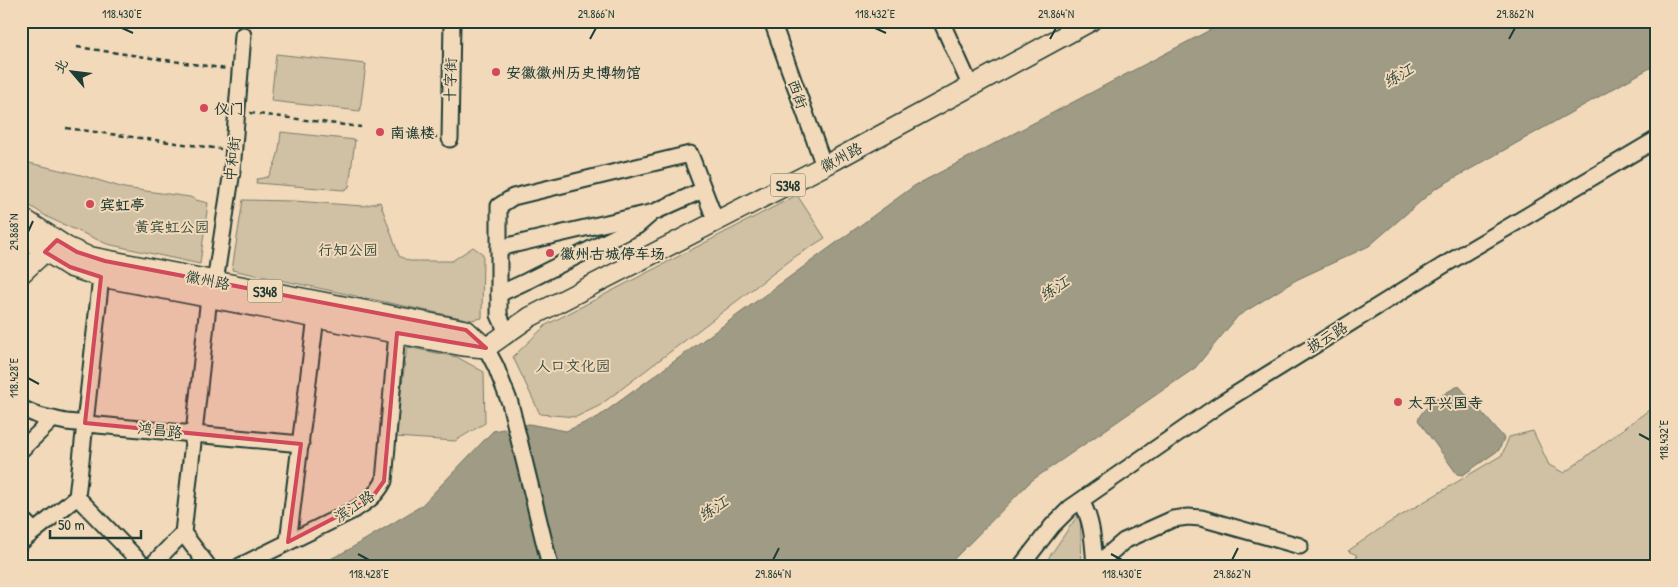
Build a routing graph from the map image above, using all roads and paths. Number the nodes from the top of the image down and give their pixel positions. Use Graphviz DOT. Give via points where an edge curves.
graph roads {
  1 [pos="452,21"];
  2 [pos="772,21"];
  3 [pos="941,21"];
  4 [pos="1091,21"];
  5 [pos="242,35"];
  6 [pos="77,47"];
  7 [pos="240,70"];
  8 [pos="971,87"];
  9 [pos="236,111"];
  10 [pos="361,127"];
  11 [pos="66,128"];
  12 [pos="397,132"];
  13 [pos="1657,139"];
  14 [pos="450,140"];
  15 [pos="234,150"];
  16 [pos="824,166"];
  17 [pos="703,190"];
  18 [pos="654,212"];
  19 [pos="21,216"];
  20 [pos="716,222"];
  21 [pos="37,243"];
  22 [pos="499,248"];
  23 [pos="21,274"];
  24 [pos="101,277"];
  25 [pos="212,289"];
  26 [pos="499,294"];
  27 [pos="316,317"];
  28 [pos="397,333"];
  29 [pos="507,333"];
  30 [pos="486,348"];
  31 [pos="21,408"];
  32 [pos="53,419"];
  33 [pos="85,423"];
  34 [pos="194,434"];
  35 [pos="301,444"];
  36 [pos="21,450"];
  37 [pos="77,497"];
  38 [pos="1081,500"];
  39 [pos="21,518"];
  40 [pos="34,530"];
  41 [pos="183,533"];
  42 [pos="21,542"];
  43 [pos="288,542"];
  44 [pos="1300,546"];
  45 [pos="144,566"];
  46 [pos="151,566"];
  47 [pos="208,566"];
  48 [pos="240,566"];
  49 [pos="550,566"];
  50 [pos="1021,566"];
  51 [pos="1095,566"];
  1 -- 14 [label="street, 十字街"];
  2 -- 16 [label="street, 西街"];
  3 -- 8 [label="street"];
  4 -- 8 [label="main road, 徽州路 / S348"];
  5 -- 7 [label="street, 中和街"];
  6 -- 7 [label="path"];
  7 -- 9 [label="street, 中和街"];
  8 -- 16 [label="main road, 徽州路 / S348"];
  9 -- 10 [label="path"];
  9 -- 15 [label="street, 中和街"];
  11 -- 15 [label="path"];
  12 -- 14 [label="path"];
  13 -- 38 [label="street, 披云路" via="1220,404"];
  15 -- 25 [label="street, 中和街"];
  16 -- 20 [label="main road, 徽州路 / S348"];
  17 -- 18 [label="street"];
  17 -- 20 [label="street"];
  17 -- 22 [label="street" via="690,154 513,197 499,206"];
  18 -- 22 [label="street"];
  18 -- 26 [label="street" via="637,226"];
  19 -- 21 [label="main road, 徽州路"];
  20 -- 29 [label="main road, 徽州路 / S348" via="530,317"];
  21 -- 23 [label="main road"];
  21 -- 24 [label="main road, 徽州路 / S348" via="70,267"];
  21 -- 25 [label="main road, 徽州路 / S348" via="66,247 87,256"];
  22 -- 26 [label="street"];
  24 -- 25 [label="main road, 徽州路 / S348"];
  24 -- 33 [label="street"];
  25 -- 27 [label="main road, 徽州路 / S348"];
  25 -- 30 [label="main road, 徽州路 / S348" via="466,330"];
  25 -- 34 [label="street, 中和街"];
  26 -- 29 [label="street" via="499,315"];
  27 -- 28 [label="main road, 徽州路 / S348"];
  27 -- 35 [label="street"];
  28 -- 30 [label="main road, 徽州路 / S348"];
  28 -- 43 [label="street, 滨江路" via="381,487 371,499 354,510"];
  29 -- 30 [label="main road, 徽州路 / S348"];
  30 -- 49 [label="street" via="510,403"];
  31 -- 32 [label="street, 鸿昌路"];
  32 -- 33 [label="street, 鸿昌路"];
  32 -- 36 [label="street"];
  33 -- 34 [label="street, 鸿昌路"];
  33 -- 37 [label="street"];
  34 -- 35 [label="street, 鸿昌路"];
  34 -- 41 [label="street, 中和街"];
  35 -- 43 [label="street"];
  37 -- 40 [label="street"];
  37 -- 45 [label="street"];
  38 -- 50 [label="street, 披云路" via="1056,521"];
  38 -- 51 [label="street" via="1092,527"];
  39 -- 40 [label="street"];
  40 -- 42 [label="street"];
  41 -- 46 [label="street"];
  41 -- 47 [label="street"];
  43 -- 48 [label="street, 滨江路"];
  44 -- 51 [label="street" via="1201,518 1181,517 1124,542"];
}
